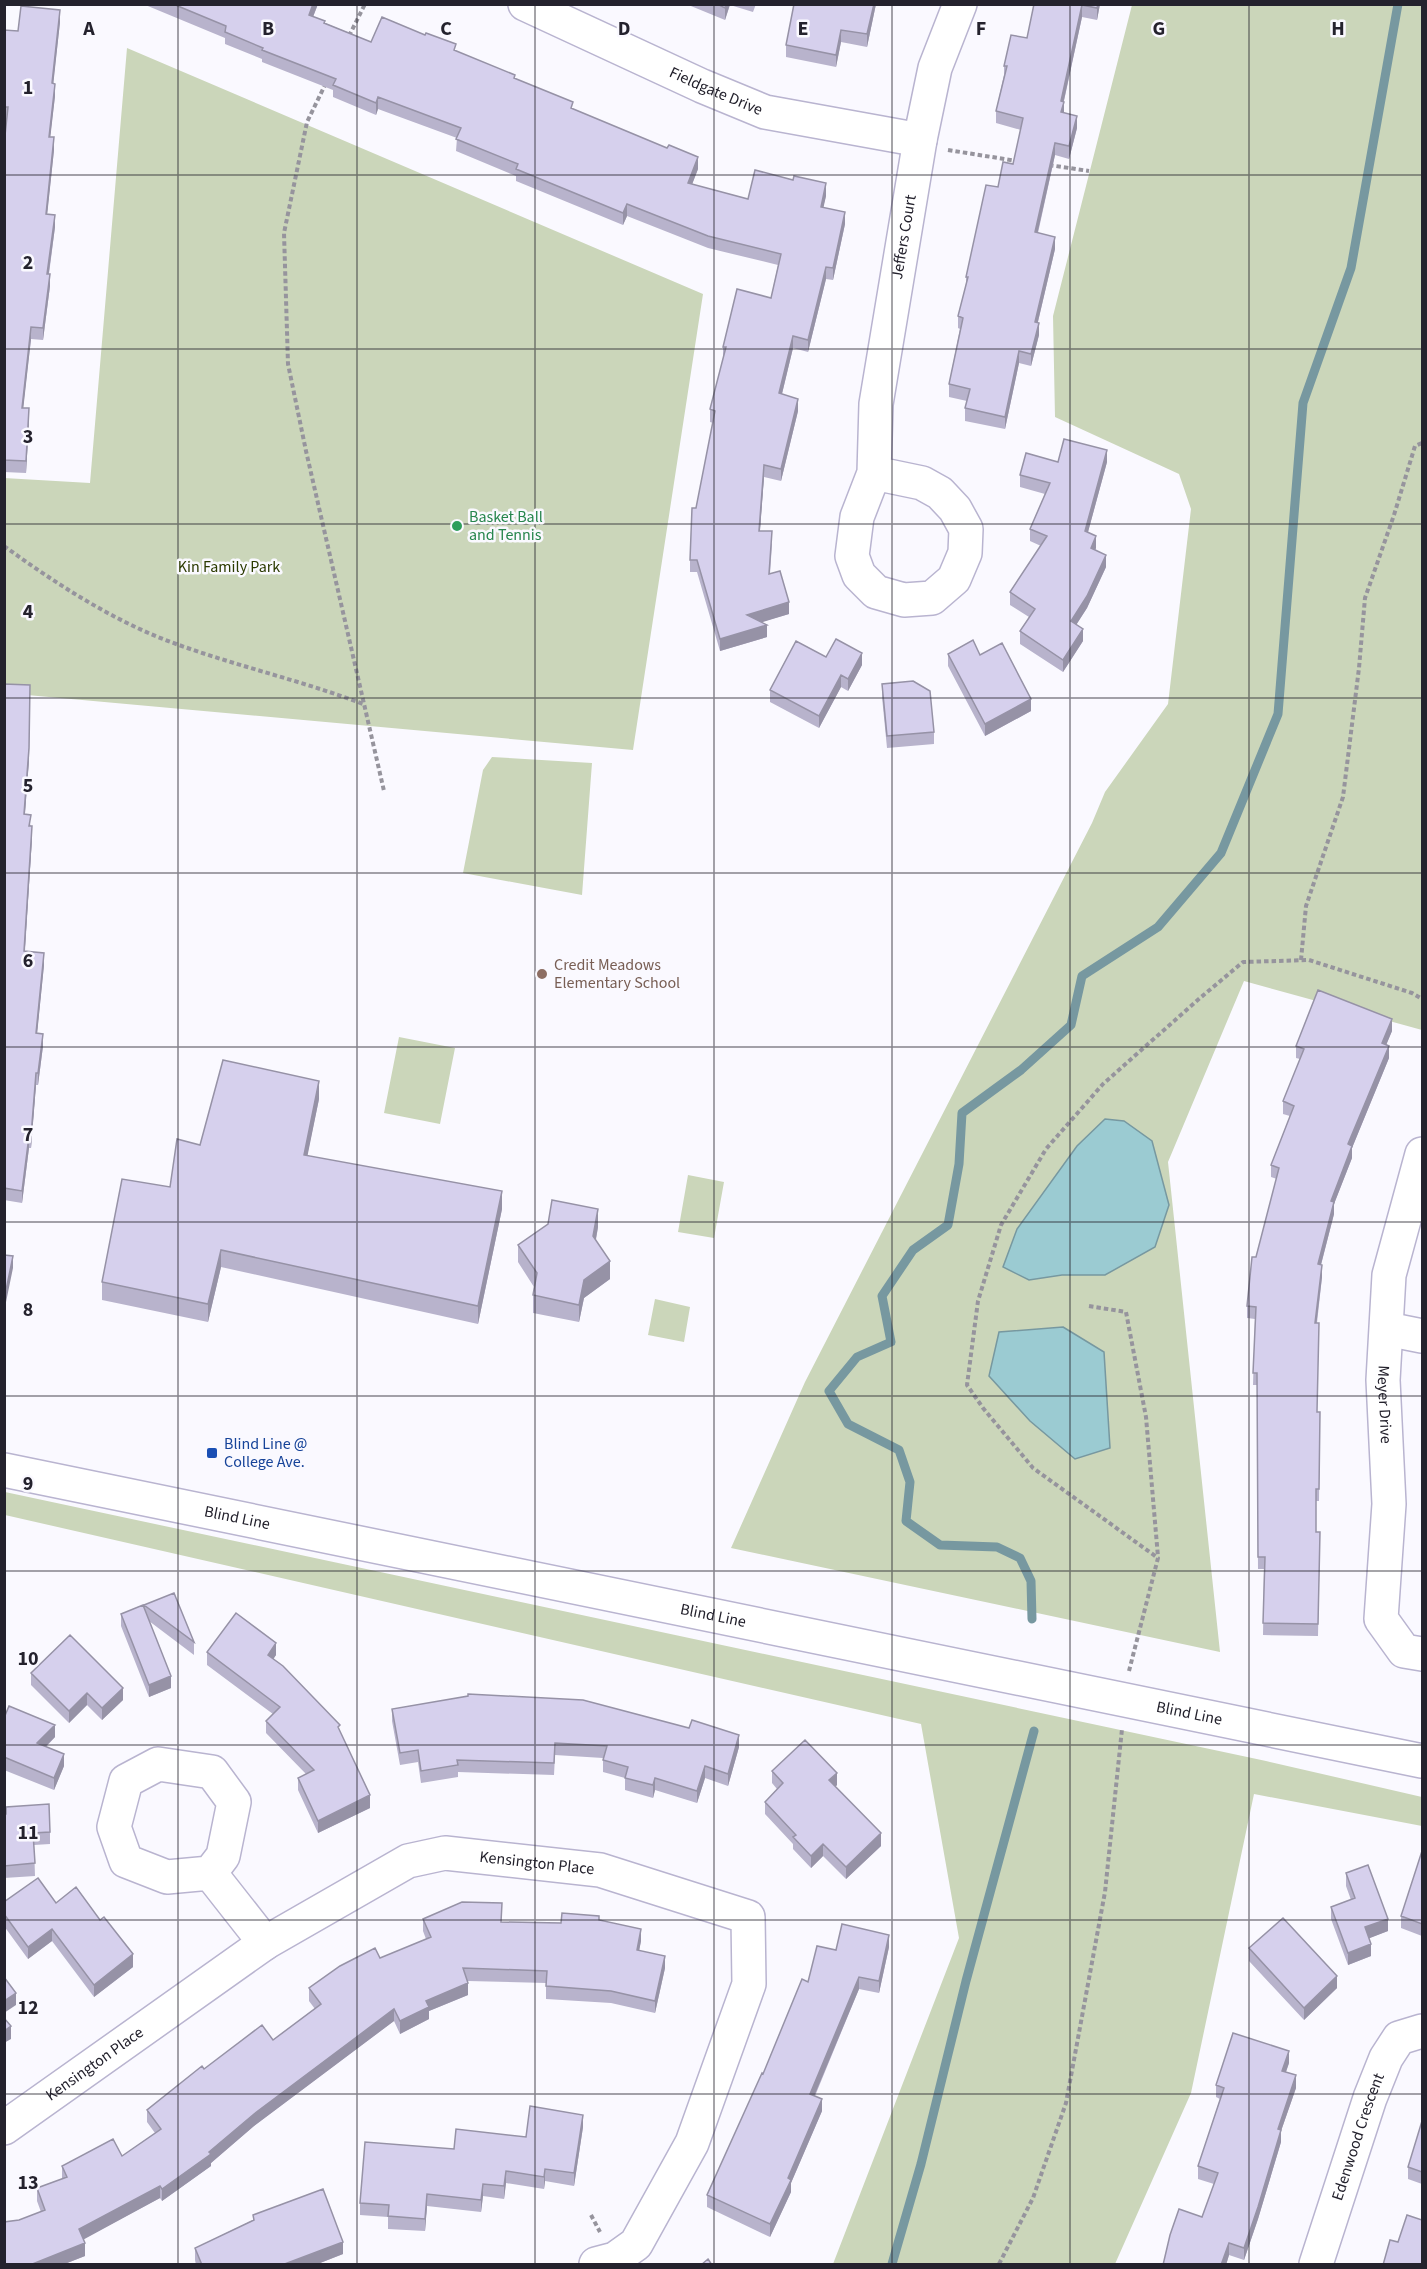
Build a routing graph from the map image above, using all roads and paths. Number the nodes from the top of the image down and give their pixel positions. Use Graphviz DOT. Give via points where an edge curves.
graph roads {
  1 [pos="365,4"];
  2 [pos="525,4"];
  3 [pos="960,4"];
  4 [pos="349,36"];
  5 [pos="328,79"];
  6 [pos="920,143"];
  7 [pos="1021,161"];
  8 [pos="1044,165"];
  9 [pos="1089,171"];
  10 [pos="1422,443"];
  11 [pos="874,473"];
  12 [pos="4,546"];
  13 [pos="364,704"];
  14 [pos="384,791"];
  15 [pos="1301,960"];
  16 [pos="1422,999"];
  17 [pos="1422,1154"];
  18 [pos="1089,1306"];
  19 [pos="1387,1329"];
  20 [pos="1422,1336"];
  21 [pos="4,1470"];
  22 [pos="1158,1558"];
  23 [pos="1413,1653"];
  24 [pos="1124,1700"];
  25 [pos="1422,1761"];
  26 [pos="210,1873"];
  27 [pos="265,1943"];
  28 [pos="1422,2031"];
  29 [pos="4,2128"];
  30 [pos="596,2265"];
  31 [pos="999,2265"];
  32 [pos="1316,2265"];
  1 -- 4 [label="path"];
  2 -- 6 [label="street, Fieldgate Drive" via="765,112"];
  3 -- 6 [label="street, Jeffers Court" via="935,68"];
  5 -- 13 [label="path" via="307,122 284,233 288,364"];
  6 -- 7 [label="path"];
  6 -- 11 [label="street, Jeffers Court" via="876,404"];
  8 -- 9 [label="path"];
  10 -- 15 [label="path" via="1415,446 1365,598 1343,797 1306,906"];
  12 -- 13 [label="path" via="97,608 177,645 314,685"];
  13 -- 14 [label="path"];
  15 -- 16 [label="path"];
  15 -- 22 [label="path" via="1243,962 1103,1084 1046,1149 1001,1225 978,1301 967,1385 983,1408 1033,1468"];
  17 -- 19 [label="street, Meyer Drive" via="1389,1275"];
  18 -- 22 [label="path" via="1126,1312 1146,1417"];
  19 -- 20 [label="street"];
  19 -- 23 [label="street, Meyer Drive" via="1383,1380 1389,1504 1381,1618"];
  21 -- 24 [label="street, Blind Line"];
  22 -- 24 [label="path"];
  24 -- 25 [label="street, Blind Line"];
  24 -- 31 [label="path" via="1105,1892 1066,2103 1033,2198"];
  26 -- 27 [label="street"];
  27 -- 29 [label="street, Kensington Place"];
  27 -- 30 [label="street, Kensington Place" via="408,1861 445,1853 600,1870 748,1917 749,1984 692,2143 636,2244 615,2259"];
  28 -- 32 [label="street, Edenwood Crescent" via="1399,2038 1386,2058"];
}
